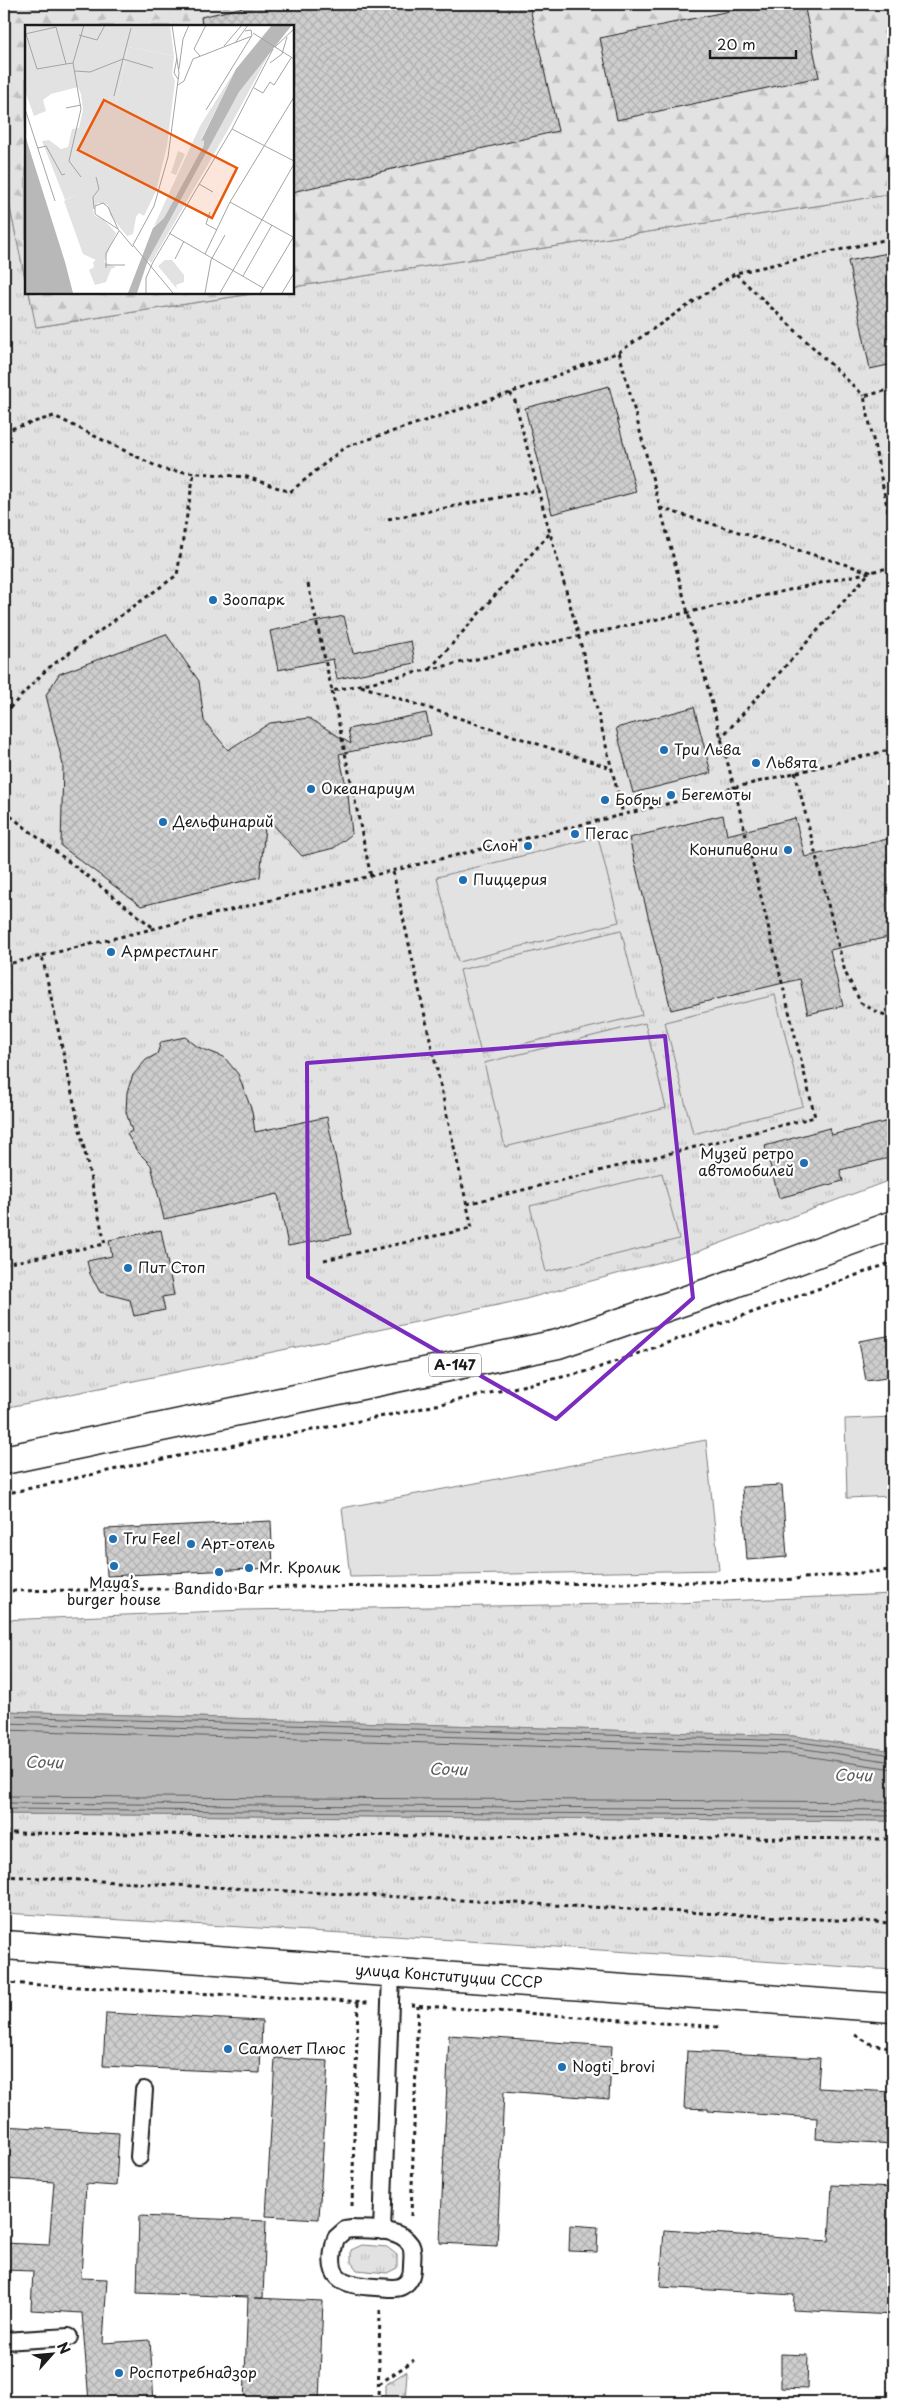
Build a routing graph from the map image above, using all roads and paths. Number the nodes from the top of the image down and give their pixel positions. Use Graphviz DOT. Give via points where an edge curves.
graph roads {
  1 [pos="893,238"];
  2 [pos="736,273"];
  3 [pos="619,352"];
  4 [pos="893,389"];
  5 [pos="510,393"];
  6 [pos="864,396"];
  7 [pos="4,431"];
  8 [pos="194,473"];
  9 [pos="538,490"];
  10 [pos="659,508"];
  11 [pos="388,519"];
  12 [pos="550,532"];
  13 [pos="893,535"];
  14 [pos="893,567"];
  15 [pos="870,572"];
  16 [pos="308,584"];
  17 [pos="688,614"];
  18 [pos="579,637"];
  19 [pos="430,670"];
  20 [pos="360,685"];
  21 [pos="332,691"];
  22 [pos="4,714"];
  23 [pos="720,738"];
  24 [pos="893,749"];
  25 [pos="612,768"];
  26 [pos="795,772"];
  27 [pos="734,787"];
  28 [pos="4,811"];
  29 [pos="623,814"];
  30 [pos="394,872"];
  31 [pos="371,877"];
  32 [pos="155,930"];
  33 [pos="42,956"];
  34 [pos="4,965"];
  35 [pos="893,1017"];
  36 [pos="467,1204"];
  37 [pos="893,1225"];
  38 [pos="324,1260"];
  39 [pos="4,1264"];
  40 [pos="4,1460"];
  41 [pos="893,1570"];
  42 [pos="4,1591"];
  43 [pos="4,1832"];
  44 [pos="893,1839"];
  45 [pos="4,1876"];
  46 [pos="893,1923"];
  47 [pos="4,1945"];
  48 [pos="390,1974"];
  49 [pos="4,1983"];
  50 [pos="358,2002"];
  51 [pos="390,2004"];
  52 [pos="418,2006"];
  53 [pos="893,2008"];
  54 [pos="720,2027"];
  55 [pos="846,2034"];
  56 [pos="893,2046"];
  57 [pos="144,2090"];
  58 [pos="140,2157"];
  59 [pos="352,2229"];
  60 [pos="382,2231"];
  61 [pos="410,2244"];
  62 [pos="381,2287"];
  63 [pos="69,2337"];
  64 [pos="4,2341"];
  65 [pos="414,2360"];
  66 [pos="378,2384"];
  67 [pos="378,2402"];
  1 -- 2 [label="path"];
  2 -- 3 [label="path"];
  2 -- 6 [label="path"];
  3 -- 5 [label="path"];
  3 -- 10 [label="path"];
  4 -- 6 [label="path"];
  5 -- 8 [label="path" via="345,447 290,492 247,477"];
  5 -- 9 [label="path"];
  6 -- 13 [label="path"];
  7 -- 8 [label="path" via="54,416 164,470"];
  8 -- 22 [label="path" via="176,576 47,669"];
  9 -- 11 [label="path"];
  9 -- 12 [label="path"];
  10 -- 15 [label="path"];
  10 -- 17 [label="path"];
  12 -- 18 [label="path"];
  12 -- 19 [label="path"];
  14 -- 15 [label="path"];
  15 -- 17 [label="path"];
  15 -- 23 [label="path"];
  16 -- 21 [label="path"];
  17 -- 18 [label="path"];
  17 -- 23 [label="path"];
  18 -- 19 [label="path"];
  18 -- 25 [label="path"];
  19 -- 20 [label="path"];
  20 -- 21 [label="path"];
  20 -- 25 [label="path"];
  21 -- 31 [label="path"];
  23 -- 27 [label="path"];
  24 -- 26 [label="path"];
  25 -- 29 [label="path"];
  26 -- 27 [label="path"];
  26 -- 35 [label="path" via="845,972 861,1003"];
  27 -- 29 [label="path"];
  27 -- 36 [label="path" via="814,1117"];
  28 -- 32 [label="path"];
  29 -- 30 [label="path"];
  30 -- 31 [label="path"];
  30 -- 36 [label="path"];
  31 -- 32 [label="path"];
  32 -- 33 [label="path"];
  33 -- 34 [label="path"];
  33 -- 39 [label="path" via="105,1244"];
  36 -- 38 [label="path" via="472,1228"];
  37 -- 40 [label="main road, А-147" via="558,1344"];
  41 -- 42 [label="path" via="772,1581"];
  43 -- 44 [label="path"];
  45 -- 46 [label="path"];
  47 -- 48 [label="main road, улица Конституции СССР"];
  48 -- 51 [label="lane"];
  48 -- 53 [label="main road, улица Конституции СССР"];
  49 -- 50 [label="path"];
  50 -- 51 [label="path"];
  50 -- 59 [label="path"];
  51 -- 52 [label="path"];
  51 -- 60 [label="lane"];
  52 -- 54 [label="path"];
  52 -- 61 [label="path"];
  55 -- 56 [label="path" via="856,2035 873,2045"];
  57 -- 58 [label="lane"];
  59 -- 60 [label="lane"];
  59 -- 62 [label="lane" via="345,2230 336,2238 333,2267 336,2276 347,2284"];
  60 -- 61 [label="lane" via="404,2238"];
  61 -- 62 [label="lane" via="412,2273 408,2282 398,2288"];
  62 -- 66 [label="path"];
  63 -- 64 [label="lane"];
  65 -- 66 [label="path"];
  66 -- 67 [label="path"];
}
